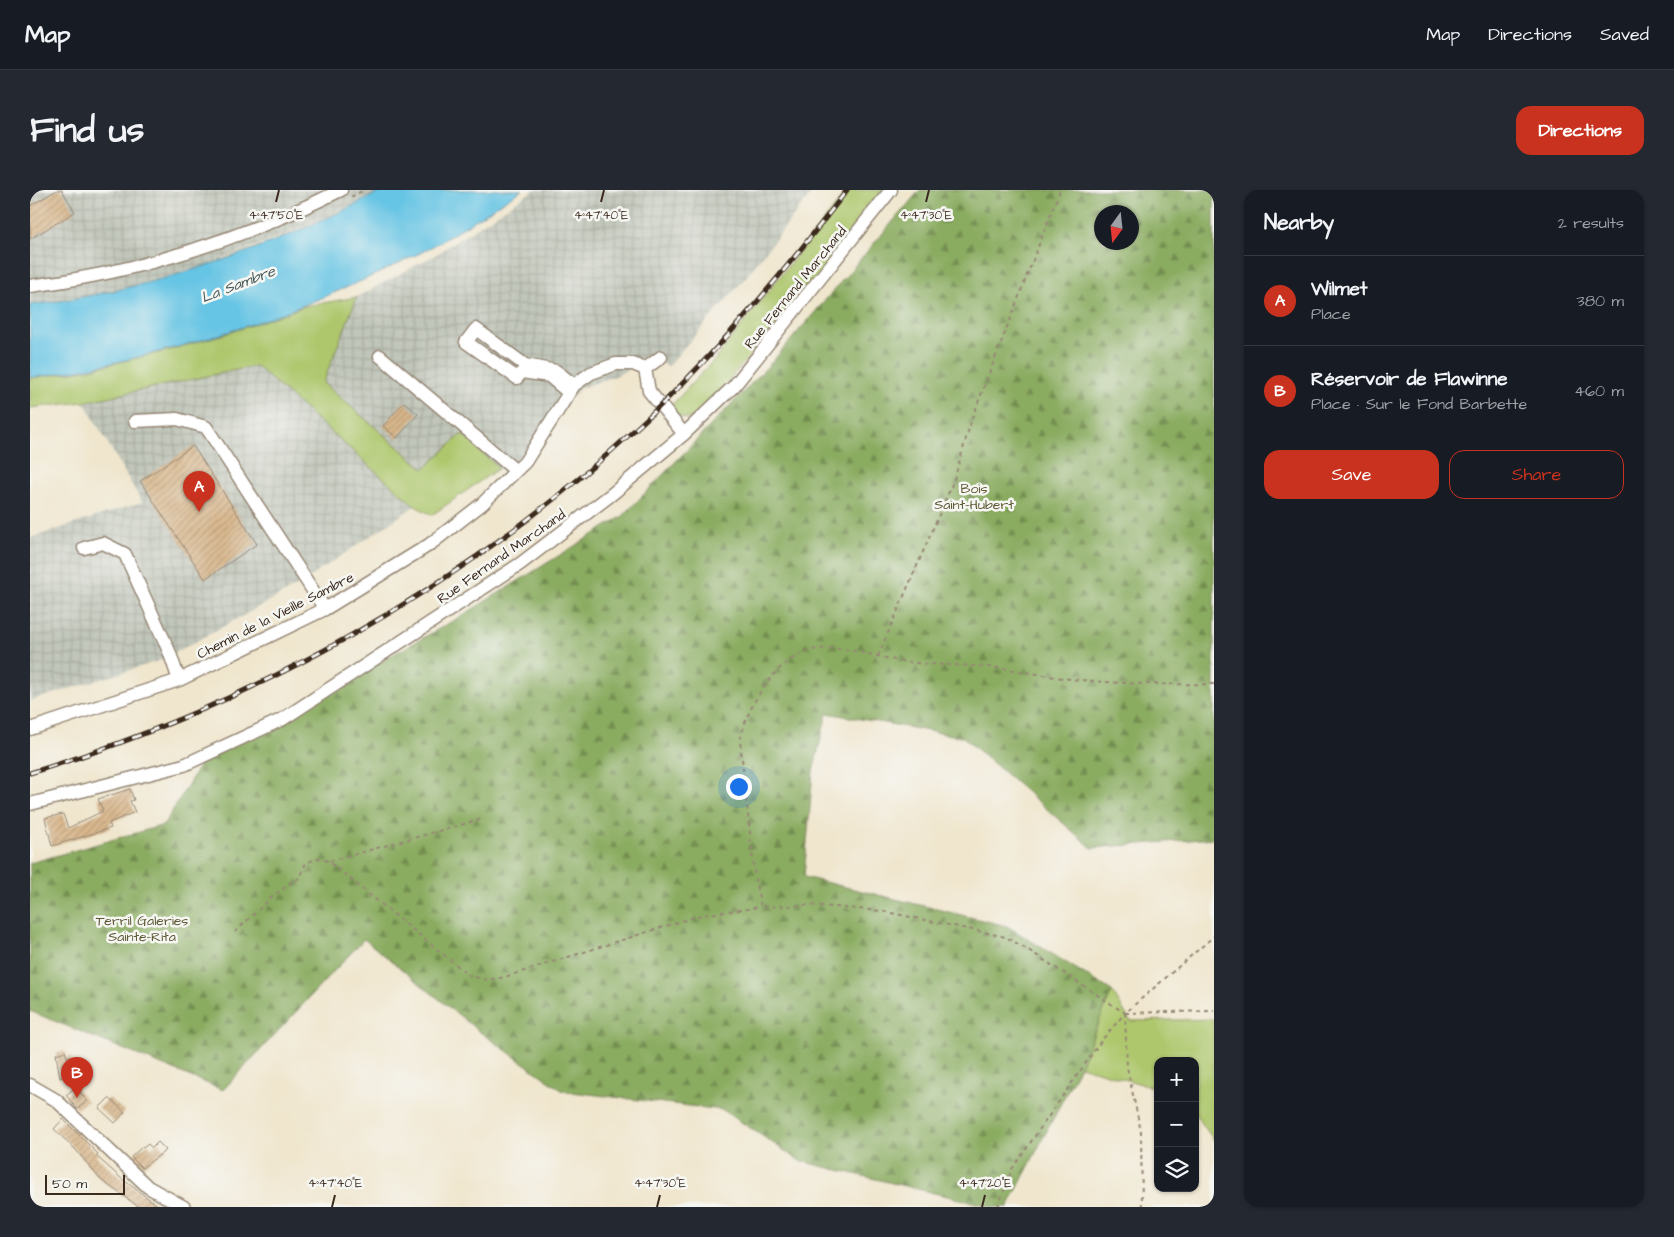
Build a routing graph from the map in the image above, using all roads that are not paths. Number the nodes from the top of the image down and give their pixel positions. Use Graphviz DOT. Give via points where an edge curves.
graph roads {
  1 [pos="341,190"];
  2 [pos="892,190"];
  3 [pos="30,286"];
  4 [pos="380,356"];
  5 [pos="661,357"];
  6 [pos="645,369"];
  7 [pos="571,389"];
  8 [pos="135,421"];
  9 [pos="684,434"];
  10 [pos="516,471"];
  11 [pos="84,548"];
  12 [pos="325,609"];
  13 [pos="180,680"];
  14 [pos="30,729"];
  15 [pos="30,804"];
  16 [pos="30,1085"];
  17 [pos="184,1207"];
  1 -- 3 [label="street" via="219,241 114,271"];
  2 -- 9 [label="street, Rue Fernand Marchand" via="734,386"];
  4 -- 10 [label="street"];
  5 -- 6 [label="street"];
  6 -- 7 [label="street, Chemin de la Vieille Sambre" via="633,364 616,364 591,374"];
  6 -- 9 [label="street" via="649,391"];
  7 -- 7 [label="street" via="556,371 525,365 476,328 466,342 517,378 522,372 549,376"];
  7 -- 10 [label="street, Chemin de la Vieille Sambre" via="526,462"];
  8 -- 12 [label="street" via="177,419 206,427"];
  9 -- 15 [label="street, Rue Fernand Marchand" via="520,564 283,719 184,765"];
  10 -- 12 [label="street, Chemin de la Vieille Sambre" via="482,504 429,545"];
  11 -- 13 [label="street" via="103,543 125,554"];
  12 -- 13 [label="street, Chemin de la Vieille Sambre"];
  13 -- 14 [label="street, Chemin de la Vieille Sambre"];
  16 -- 17 [label="street" via="56,1100 148,1187"];
}
